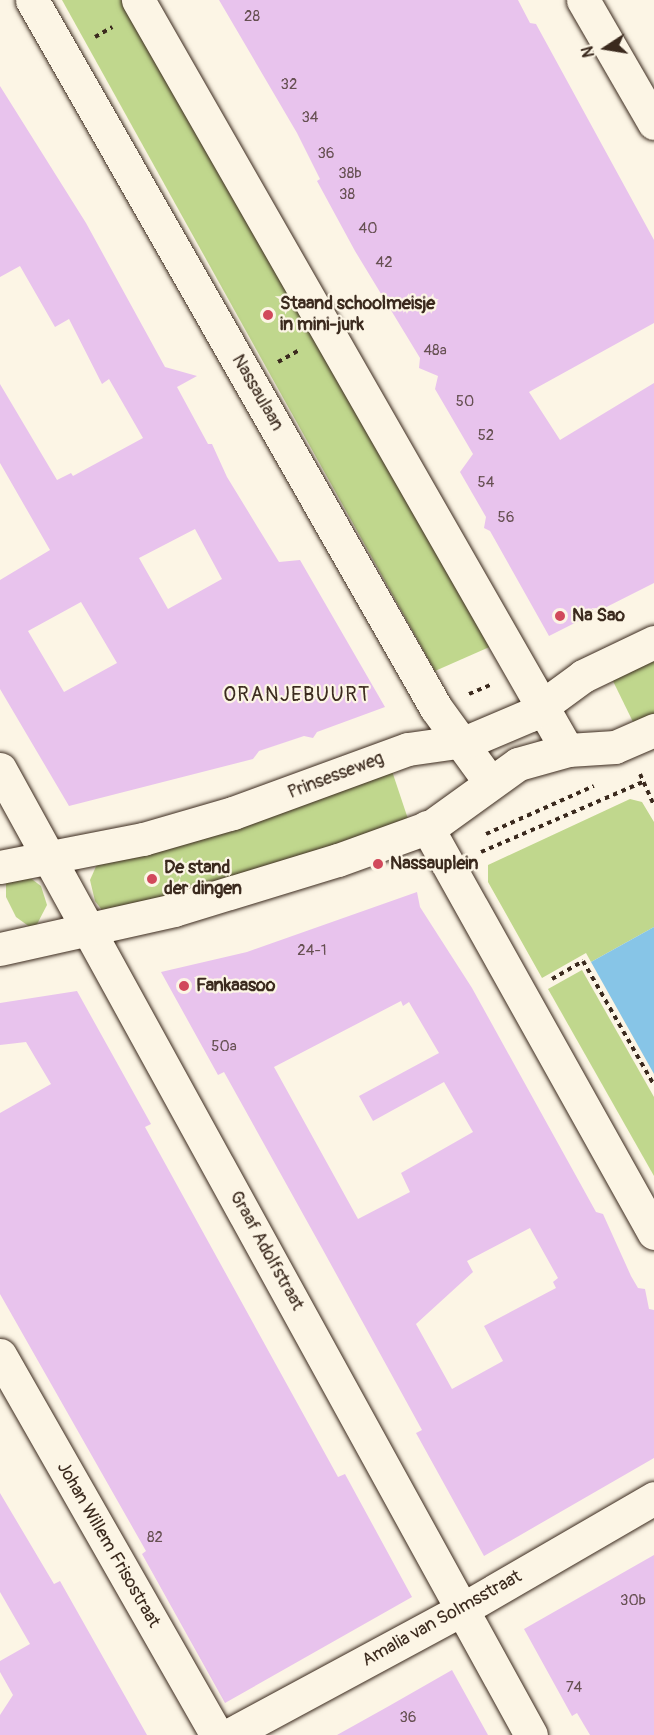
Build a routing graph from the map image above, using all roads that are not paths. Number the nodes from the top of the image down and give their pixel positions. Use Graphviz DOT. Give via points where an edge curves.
graph roads {
  1 [pos="32,0"];
  2 [pos="582,0"];
  3 [pos="141,4"];
  4 [pos="654,123"];
  5 [pos="654,642"];
  6 [pos="544,706"];
  7 [pos="461,742"];
  8 [pos="567,750"];
  9 [pos="646,755"];
  10 [pos="0,769"];
  11 [pos="489,781"];
  12 [pos="427,827"];
  13 [pos="51,859"];
  14 [pos="0,867"];
  15 [pos="92,931"];
  16 [pos="0,949"];
  17 [pos="654,1233"];
  18 [pos="0,1355"];
  19 [pos="654,1498"];
  20 [pos="461,1610"];
  21 [pos="217,1735"];
  22 [pos="228,1735"];
  23 [pos="531,1735"];
  1 -- 7 [label="street, Nassaulaan" via="436,708"];
  2 -- 4 [label="street"];
  3 -- 6 [label="street"];
  5 -- 6 [label="street, Prinsesseweg" via="583,676"];
  6 -- 7 [label="street, Prinsesseweg" via="501,729"];
  6 -- 8 [label="street"];
  7 -- 11 [label="street, Nassaulaan"];
  7 -- 13 [label="street, Prinsesseweg" via="408,749 233,813"];
  8 -- 9 [label="street" via="615,747"];
  8 -- 11 [label="street" via="518,764"];
  10 -- 13 [label="street, Graaf Adolfstraat"];
  11 -- 12 [label="street" via="448,817"];
  12 -- 15 [label="street" via="256,887"];
  12 -- 17 [label="street"];
  13 -- 14 [label="street, Prinsesseweg"];
  13 -- 15 [label="street, Graaf Adolfstraat"];
  15 -- 16 [label="street"];
  15 -- 20 [label="street, Graaf Adolfstraat"];
  18 -- 21 [label="street, Johan Willem Frisostraat"];
  19 -- 20 [label="street, Amalia van Solmsstraat"];
  20 -- 22 [label="street, Amalia van Solmsstraat"];
  20 -- 23 [label="street, Graaf Adolfstraat"];
}
